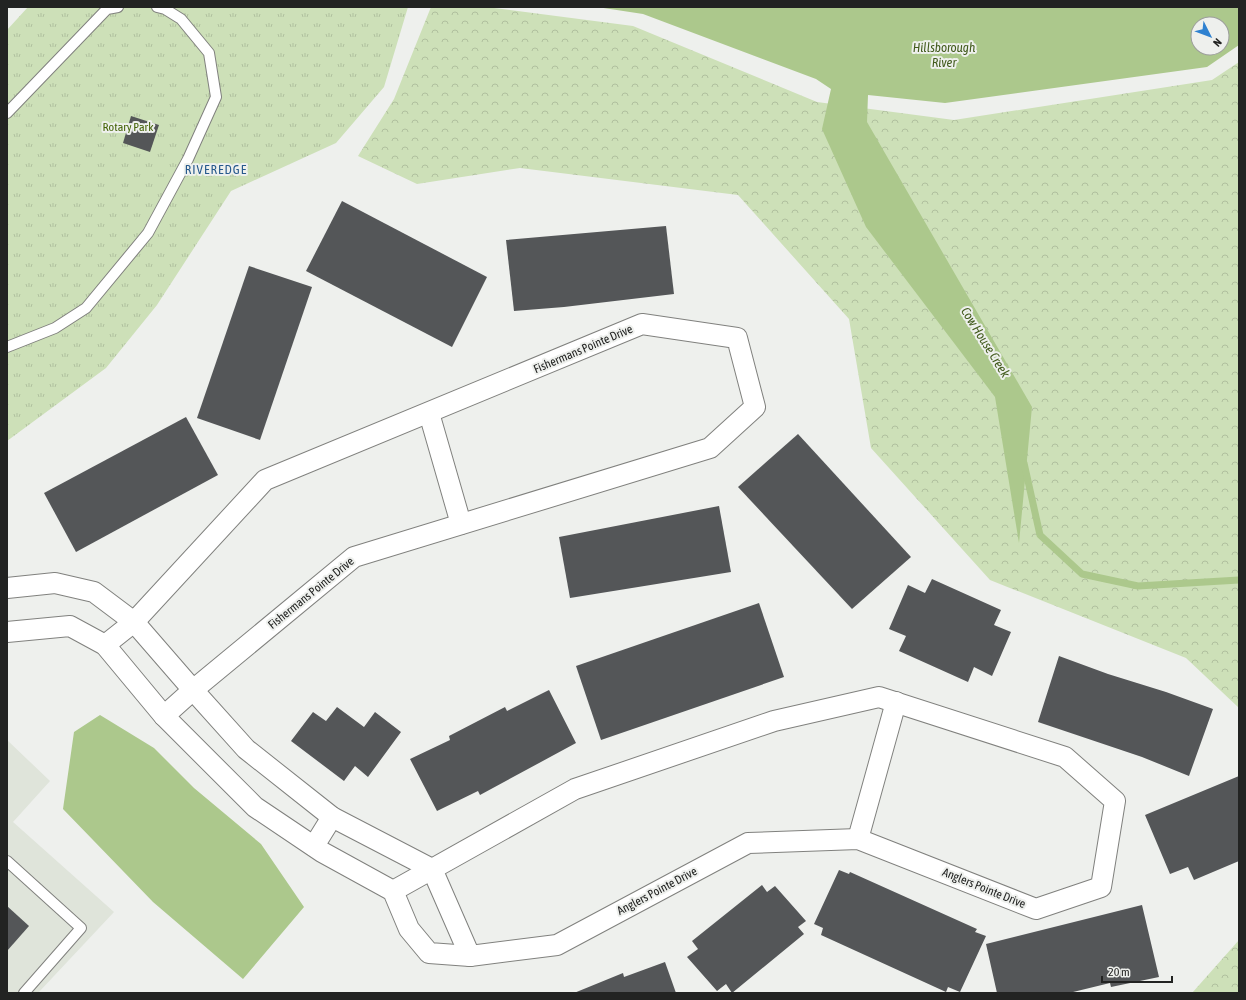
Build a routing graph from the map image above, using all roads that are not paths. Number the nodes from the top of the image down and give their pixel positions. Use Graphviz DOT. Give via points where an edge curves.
graph roads {
  1 [pos="118,7"];
  2 [pos="162,8"];
  3 [pos="7,113"];
  4 [pos="7,347"];
  5 [pos="429,412"];
  6 [pos="461,524"];
  7 [pos="7,588"];
  8 [pos="134,622"];
  9 [pos="7,632"];
  10 [pos="105,645"];
  11 [pos="193,690"];
  12 [pos="896,702"];
  13 [pos="164,716"];
  14 [pos="332,817"];
  15 [pos="858,839"];
  16 [pos="314,846"];
  17 [pos="7,861"];
  18 [pos="432,869"];
  19 [pos="393,891"];
  20 [pos="470,956"];
  21 [pos="24,993"];
  1 -- 3 [label="lane" via="107,9"];
  2 -- 4 [label="lane" via="181,19 209,53 216,98 188,159 148,233 86,308 55,328"];
  5 -- 6 [label="street"];
  5 -- 6 [label="street, Fishermans Pointe Drive" via="642,324 737,338 755,407 710,448"];
  5 -- 8 [label="street, Fishermans Pointe Drive" via="266,480"];
  6 -- 11 [label="street, Fishermans Pointe Drive" via="354,557"];
  7 -- 8 [label="street" via="55,583 94,592"];
  8 -- 10 [label="street, Fishermans Pointe Drive"];
  8 -- 11 [label="street"];
  9 -- 10 [label="street" via="70,626"];
  10 -- 13 [label="street"];
  11 -- 13 [label="street, Fishermans Pointe Drive"];
  11 -- 14 [label="street" via="246,749"];
  12 -- 15 [label="street"];
  12 -- 15 [label="street, Anglers Pointe Drive" via="1065,757 1115,801 1101,886 1036,909"];
  12 -- 18 [label="street, Anglers Pointe Drive" via="879,697 774,721 575,789"];
  13 -- 16 [label="street" via="255,807"];
  14 -- 16 [label="street"];
  14 -- 18 [label="street"];
  15 -- 20 [label="street, Anglers Pointe Drive" via="748,843 557,945"];
  16 -- 19 [label="street"];
  17 -- 21 [label="lane" via="81,928"];
  18 -- 19 [label="street, Anglers Pointe Drive"];
  18 -- 20 [label="street"];
  19 -- 20 [label="street" via="409,929 429,953"];
}
